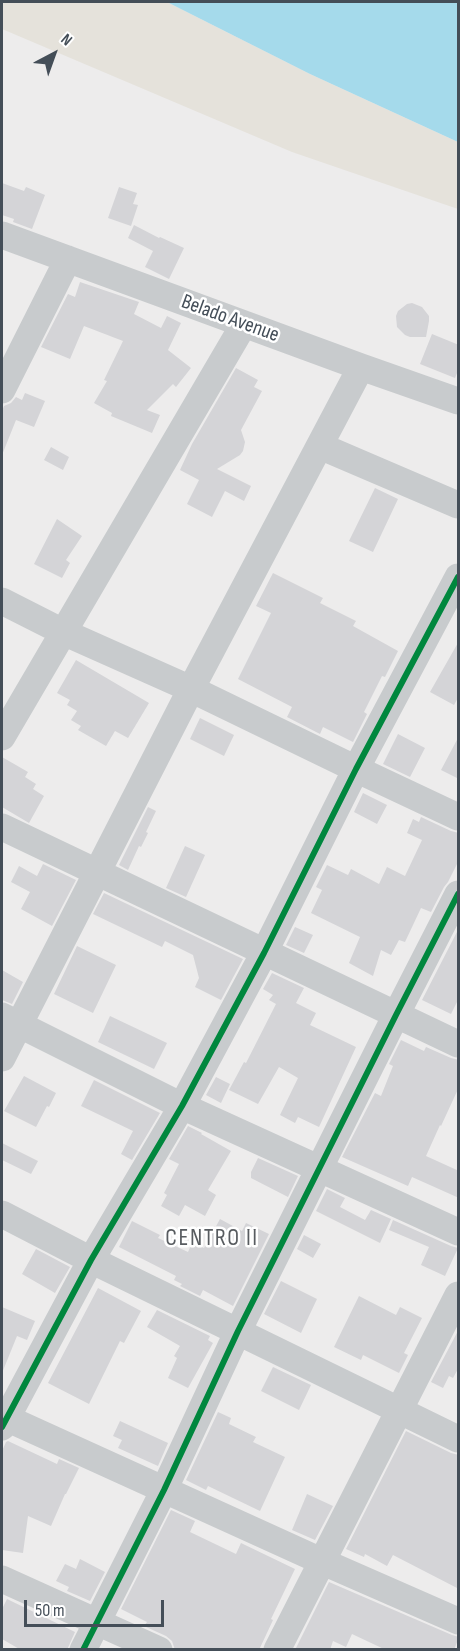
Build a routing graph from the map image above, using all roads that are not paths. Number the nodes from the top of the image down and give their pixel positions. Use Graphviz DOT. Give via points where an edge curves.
graph roads {
  1 [pos="2,235"];
  2 [pos="68,260"];
  3 [pos="244,324"];
  4 [pos="361,367"];
  5 [pos="2,390"];
  6 [pos="459,401"];
  7 [pos="320,446"];
  8 [pos="459,505"];
  9 [pos="459,577"];
  10 [pos="2,601"];
  11 [pos="63,632"];
  12 [pos="191,689"];
  13 [pos="2,737"];
  14 [pos="356,769"];
  15 [pos="459,817"];
  16 [pos="2,827"];
  17 [pos="97,873"];
  18 [pos="459,894"];
  19 [pos="264,953"];
  20 [pos="396,1015"];
  21 [pos="10,1020"];
  22 [pos="459,1044"];
  23 [pos="2,1058"];
  24 [pos="182,1106"];
  25 [pos="319,1169"];
  26 [pos="2,1214"];
  27 [pos="459,1232"];
  28 [pos="91,1260"];
  29 [pos="459,1294"];
  30 [pos="238,1331"];
  31 [pos="399,1410"];
  32 [pos="3,1420"];
  33 [pos="459,1439"];
  34 [pos="164,1490"];
  35 [pos="321,1562"];
  36 [pos="2,1579"];
  37 [pos="459,1621"];
  38 [pos="97,1622"];
  39 [pos="83,1650"];
  40 [pos="159,1650"];
  41 [pos="277,1650"];
  1 -- 2 [label="street, Belado Avenue"];
  2 -- 3 [label="street, Belado Avenue"];
  2 -- 5 [label="street"];
  3 -- 4 [label="street, Belado Avenue"];
  3 -- 11 [label="street"];
  4 -- 6 [label="street, Belado Avenue"];
  4 -- 7 [label="street"];
  7 -- 8 [label="street"];
  7 -- 12 [label="street"];
  9 -- 14 [label="street"];
  10 -- 11 [label="street"];
  11 -- 12 [label="street"];
  11 -- 13 [label="street"];
  12 -- 14 [label="street"];
  12 -- 17 [label="street"];
  14 -- 15 [label="street"];
  14 -- 19 [label="street"];
  16 -- 17 [label="street"];
  17 -- 19 [label="street"];
  17 -- 21 [label="street"];
  18 -- 20 [label="street"];
  19 -- 20 [label="street"];
  19 -- 24 [label="street"];
  20 -- 22 [label="street"];
  20 -- 25 [label="street"];
  21 -- 23 [label="street"];
  21 -- 24 [label="street"];
  24 -- 25 [label="street"];
  24 -- 28 [label="street"];
  25 -- 27 [label="street"];
  25 -- 30 [label="street"];
  26 -- 28 [label="street"];
  28 -- 30 [label="street"];
  28 -- 32 [label="street"];
  29 -- 31 [label="street"];
  30 -- 31 [label="street"];
  30 -- 34 [label="street"];
  31 -- 33 [label="street"];
  31 -- 35 [label="street"];
  32 -- 34 [label="street"];
  34 -- 35 [label="street"];
  34 -- 38 [label="street"];
  35 -- 37 [label="street"];
  35 -- 41 [label="street"];
  36 -- 38 [label="street"];
  38 -- 39 [label="street"];
  38 -- 40 [label="street"];
}
